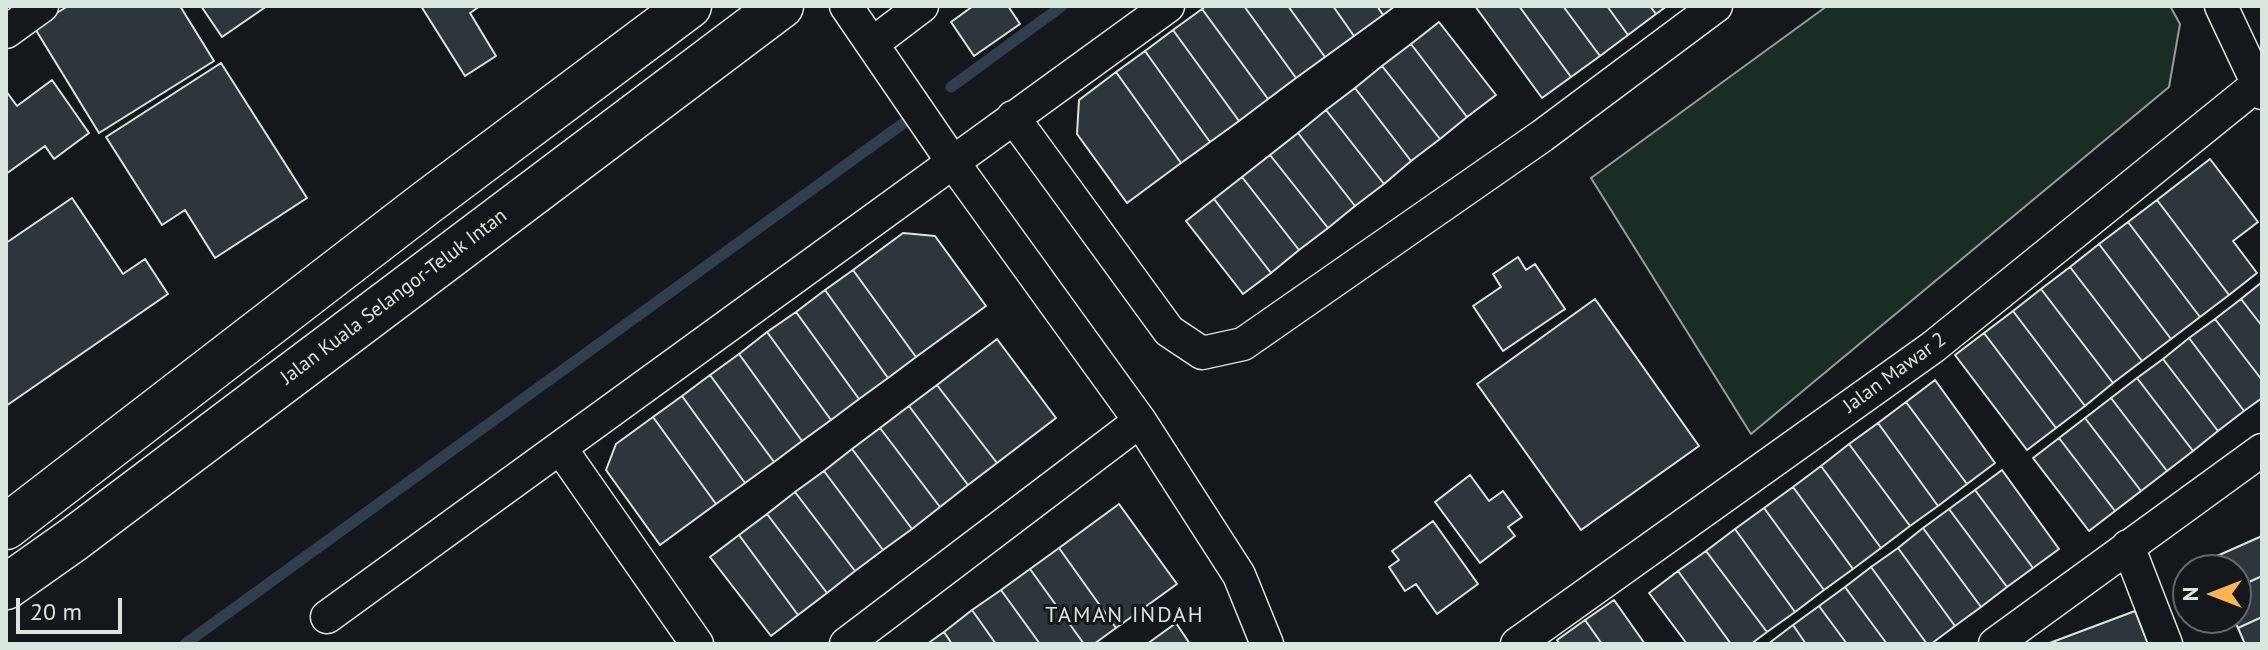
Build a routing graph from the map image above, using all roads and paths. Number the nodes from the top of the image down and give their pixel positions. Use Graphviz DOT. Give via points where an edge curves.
graph roads {
  1 [pos="42,6"];
  2 [pos="689,6"];
  3 [pos="781,6"];
  4 [pos="846,6"];
  5 [pos="922,6"];
  6 [pos="1168,6"];
  7 [pos="1716,6"];
  8 [pos="2221,6"];
  9 [pos="6,32"];
  10 [pos="872,44"];
  11 [pos="2260,88"];
  12 [pos="1013,117"];
  13 [pos="952,161"];
  14 [pos="1140,421"];
  15 [pos="561,449"];
  16 [pos="2262,450"];
  17 [pos="53,490"];
  18 [pos="6,514"];
  19 [pos="6,527"];
  20 [pos="74,539"];
  21 [pos="2128,546"];
  22 [pos="6,587"];
  23 [pos="6,604"];
  24 [pos="327,617"];
  25 [pos="697,644"];
  26 [pos="846,644"];
  27 [pos="1267,644"];
  28 [pos="1517,644"];
  29 [pos="1995,644"];
  30 [pos="2166,644"];
  1 -- 9 [label="street"];
  2 -- 17 [label="highway"];
  3 -- 20 [label="highway, Jalan Kuala Selangor-Teluk Intan"];
  4 -- 10 [label="street"];
  5 -- 10 [label="street"];
  6 -- 12 [label="street"];
  7 -- 12 [label="street" via="1542,136 1243,344 1202,353 1169,331"];
  8 -- 11 [label="street"];
  10 -- 13 [label="street"];
  11 -- 28 [label="street, Jalan Mawar 2" via="1933,347"];
  12 -- 13 [label="street"];
  13 -- 14 [label="street"];
  13 -- 15 [label="street"];
  14 -- 26 [label="street"];
  14 -- 27 [label="street" via="1239,575"];
  15 -- 24 [label="street"];
  15 -- 25 [label="street"];
  16 -- 21 [label="street"];
  17 -- 18 [label="highway"];
  17 -- 19 [label="highway"];
  20 -- 22 [label="highway, Jalan Kuala Selangor-Teluk Intan"];
  20 -- 23 [label="highway"];
  21 -- 29 [label="street"];
  21 -- 30 [label="street"];
}
